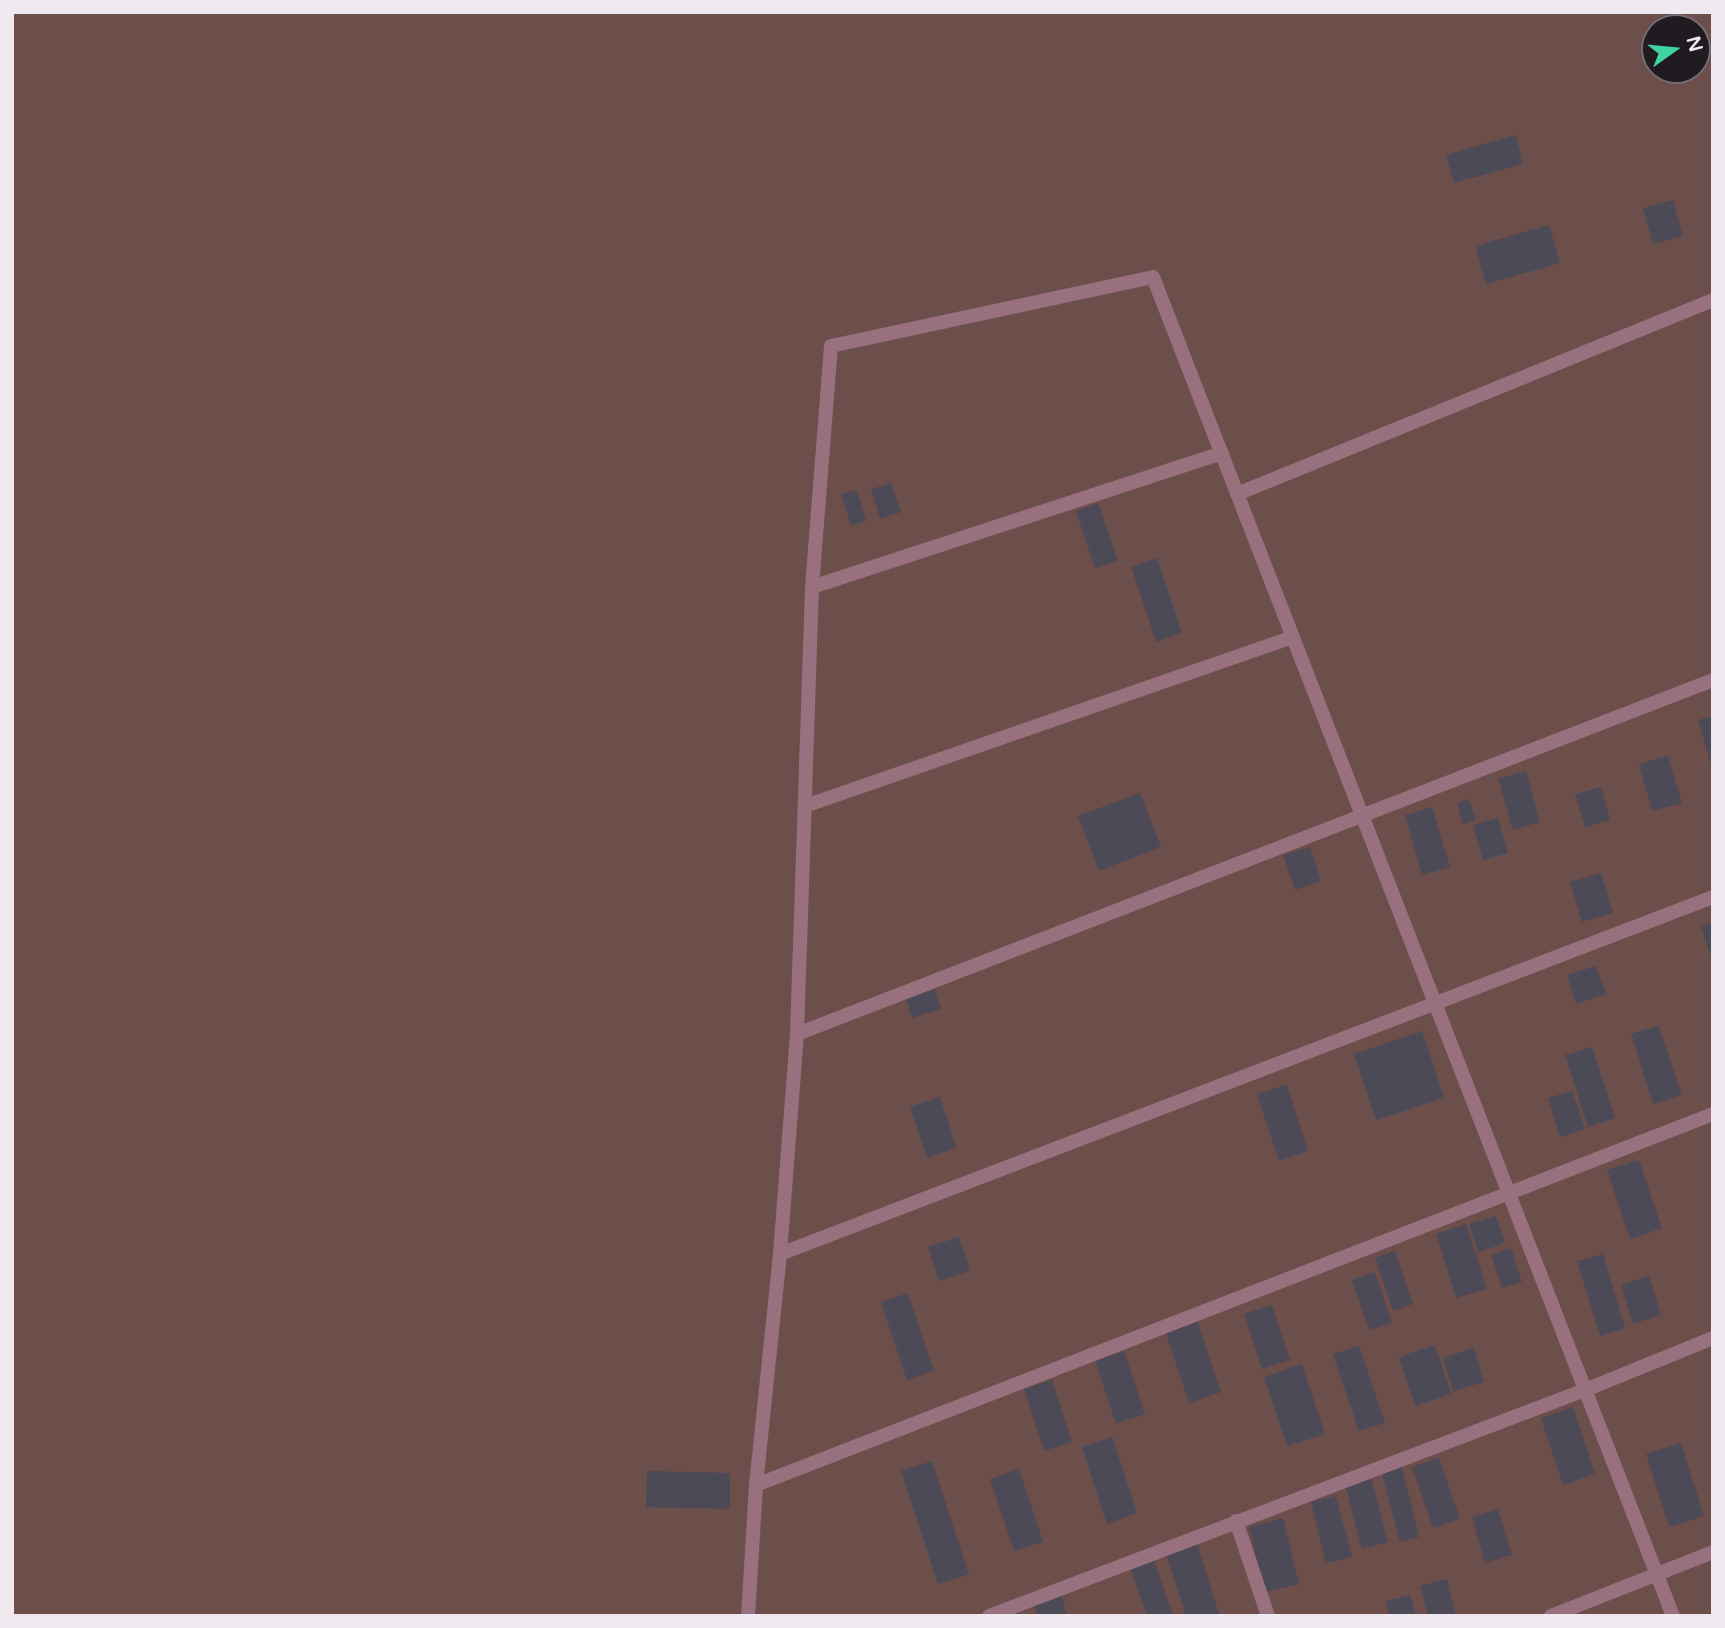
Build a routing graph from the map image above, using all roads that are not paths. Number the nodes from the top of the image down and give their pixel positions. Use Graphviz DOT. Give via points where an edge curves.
graph roads {
  1 [pos="1713,300"];
  2 [pos="1222,453"];
  3 [pos="1237,494"];
  4 [pos="812,587"];
  5 [pos="1293,637"];
  6 [pos="1713,681"];
  7 [pos="805,806"];
  8 [pos="1363,817"];
  9 [pos="1713,897"];
  10 [pos="1435,1003"];
  11 [pos="797,1034"];
  12 [pos="1713,1114"];
  13 [pos="1509,1193"];
  14 [pos="780,1254"];
  15 [pos="1713,1338"];
  16 [pos="1585,1390"];
  17 [pos="756,1485"];
  18 [pos="1236,1521"];
  19 [pos="1713,1552"];
  20 [pos="1657,1574"];
  21 [pos="748,1616"];
  22 [pos="989,1616"];
  23 [pos="1268,1616"];
  24 [pos="1551,1616"];
  25 [pos="1673,1616"];
  1 -- 3 [label="street"];
  2 -- 3 [label="street"];
  2 -- 4 [label="street"];
  2 -- 4 [label="street" via="1153,277 831,346"];
  3 -- 5 [label="street"];
  4 -- 7 [label="street"];
  5 -- 7 [label="street"];
  5 -- 8 [label="street"];
  6 -- 8 [label="street"];
  7 -- 11 [label="street"];
  8 -- 10 [label="street"];
  8 -- 11 [label="street"];
  9 -- 10 [label="street"];
  10 -- 13 [label="street"];
  10 -- 14 [label="street"];
  11 -- 14 [label="street"];
  12 -- 13 [label="street"];
  13 -- 16 [label="street"];
  13 -- 17 [label="street"];
  14 -- 17 [label="street"];
  15 -- 16 [label="street"];
  16 -- 18 [label="street"];
  16 -- 20 [label="street"];
  17 -- 21 [label="street"];
  18 -- 22 [label="street"];
  18 -- 23 [label="street"];
  19 -- 20 [label="street"];
  20 -- 24 [label="street"];
  20 -- 25 [label="street"];
}
